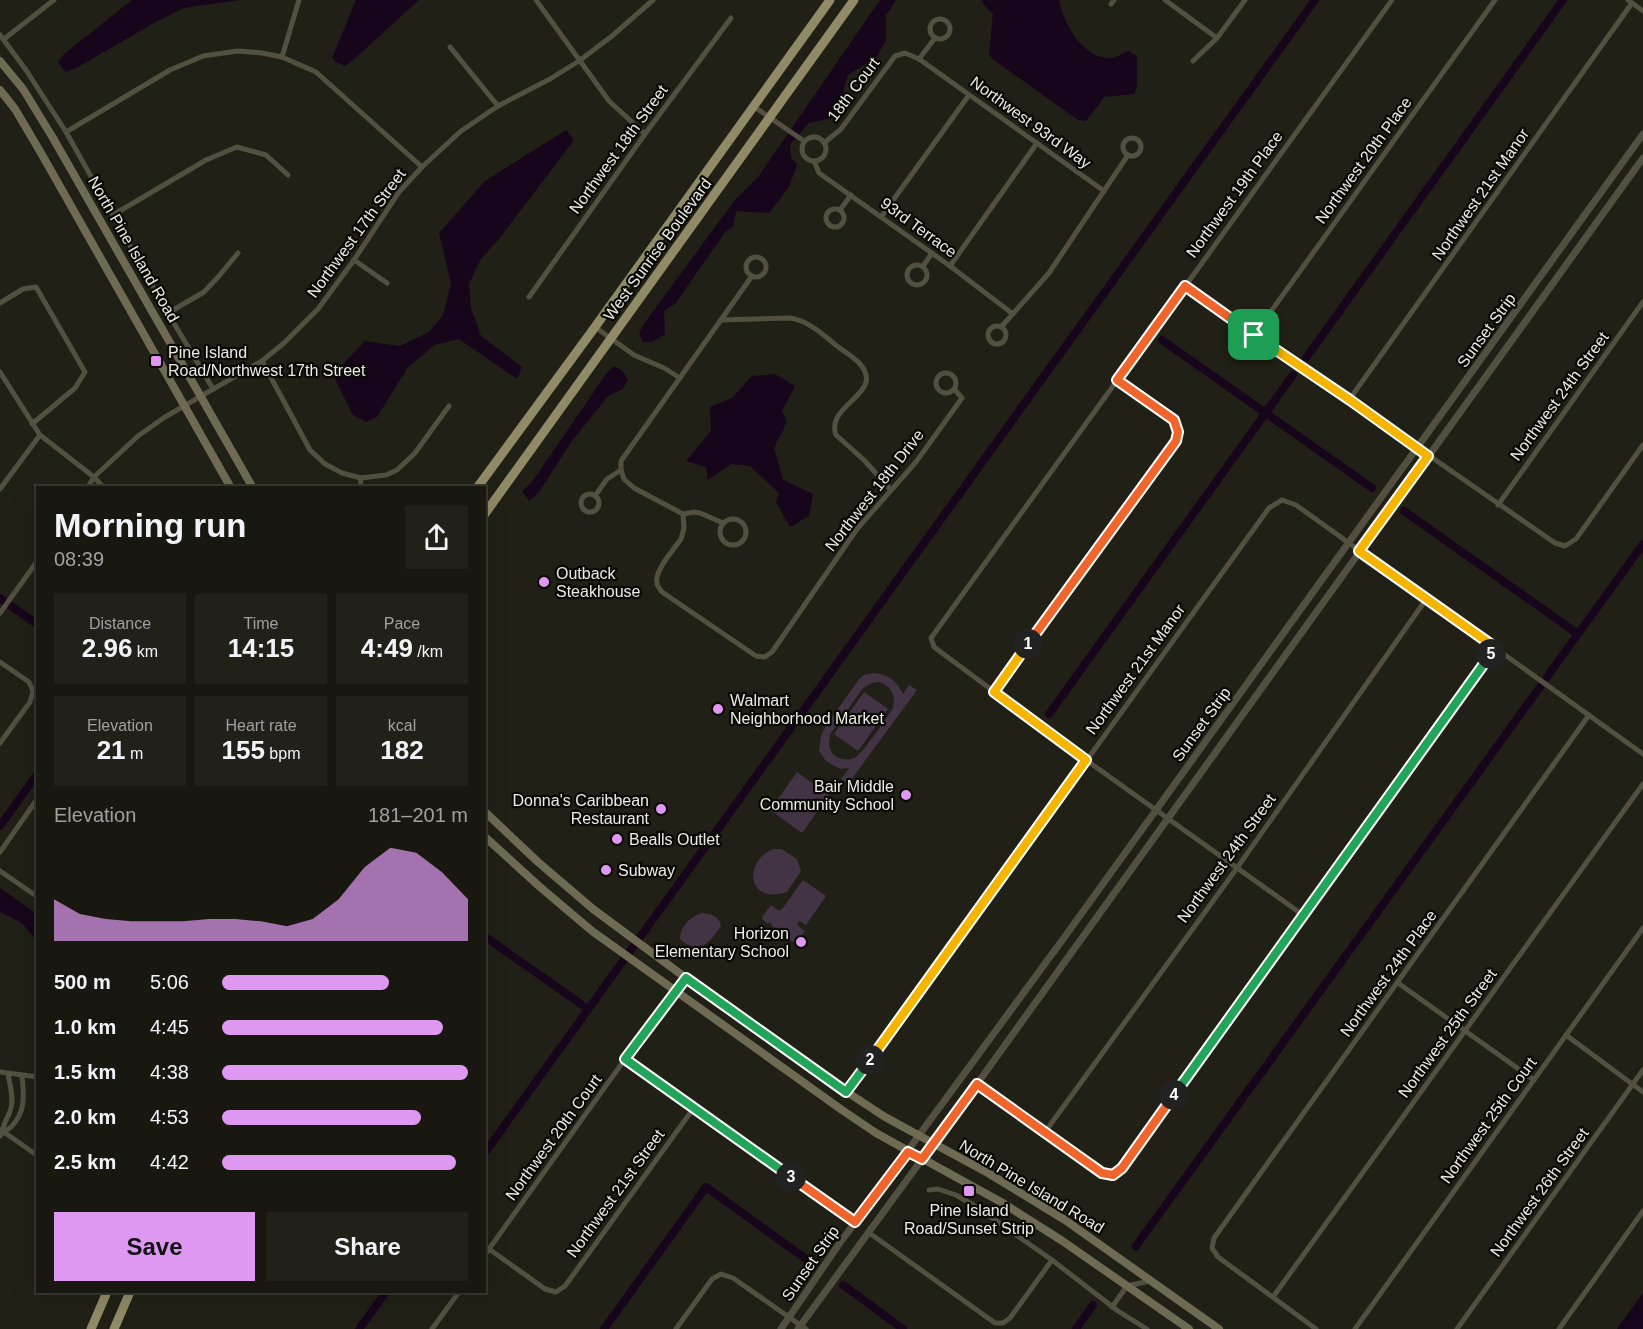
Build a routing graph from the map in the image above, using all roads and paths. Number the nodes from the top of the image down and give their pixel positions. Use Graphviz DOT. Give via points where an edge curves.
graph roads {
  1 [pos="54,0"];
  2 [pos="299,0"];
  3 [pos="536,0"];
  4 [pos="653,0"];
  5 [pos="830,0"];
  6 [pos="854,0"];
  7 [pos="1165,0"];
  8 [pos="1245,0"];
  9 [pos="1392,0"];
  10 [pos="1495,0"];
  11 [pos="1630,2"];
  12 [pos="1643,11"];
  13 [pos="731,18"];
  14 [pos="2,37"];
  15 [pos="935,38"];
  16 [pos="1217,38"];
  17 [pos="450,47"];
  18 [pos="905,53"];
  19 [pos="282,57"];
  20 [pos="919,59"];
  21 [pos="0,61"];
  22 [pos="579,61"];
  23 [pos="1193,61"];
  24 [pos="0,90"];
  25 [pos="969,95"];
  26 [pos="498,106"];
  27 [pos="753,106"];
  28 [pos="770,118"];
  29 [pos="66,132"];
  30 [pos="645,134"];
  31 [pos="1643,134"];
  32 [pos="802,140"];
  33 [pos="824,143"];
  34 [pos="1037,143"];
  35 [pos="1128,155"];
  36 [pos="1643,158"];
  37 [pos="814,160"];
  38 [pos="422,167"];
  39 [pos="288,175"];
  40 [pos="1104,191"];
  41 [pos="851,195"];
  42 [pos="840,210"];
  43 [pos="113,215"];
  44 [pos="881,217"];
  45 [pos="238,253"];
  46 [pos="932,253"];
  47 [pos="354,260"];
  48 [pos="923,266"];
  49 [pos="950,266"];
  50 [pos="752,276"];
  51 [pos="387,283"];
  52 [pos="1185,286"];
  53 [pos="529,297"];
  54 [pos="1643,302"];
  55 [pos="0,303"];
  56 [pos="168,313"];
  57 [pos="1013,314"];
  58 [pos="722,320"];
  59 [pos="1002,326"];
  60 [pos="595,327"];
  61 [pos="1254,335"];
  62 [pos="612,339"];
  63 [pos="262,361"];
  64 [pos="0,372"];
  65 [pos="680,378"];
  66 [pos="2,380"];
  67 [pos="1117,380"];
  68 [pos="213,389"];
  69 [pos="954,389"];
  70 [pos="201,396"];
  71 [pos="1350,400"];
  72 [pos="185,406"];
  73 [pos="448,406"];
  74 [pos="32,424"];
  75 [pos="40,435"];
  76 [pos="1643,445"];
  77 [pos="1417,448"];
  78 [pos="1428,456"];
  79 [pos="621,470"];
  80 [pos="94,477"];
  81 [pos="362,478"];
  82 [pos="88,486"];
  83 [pos="102,486"];
  84 [pos="230,486"];
  85 [pos="252,486"];
  86 [pos="360,486"];
  87 [pos="478,486"];
  88 [pos="0,489"];
  89 [pos="891,490"];
  90 [pos="595,496"];
  91 [pos="1498,505"];
  92 [pos="486,513"];
  93 [pos="683,514"];
  94 [pos="723,523"];
  95 [pos="1348,543"];
  96 [pos="1359,551"];
  97 [pos="36,563"];
  98 [pos="1427,598"];
  99 [pos="2,611"];
  100 [pos="1496,648"];
  101 [pos="0,662"];
  102 [pos="994,692"];
  103 [pos="1589,715"];
  104 [pos="0,743"];
  105 [pos="1643,754"];
  106 [pos="1086,760"];
  107 [pos="1643,784"];
  108 [pos="36,801"];
  109 [pos="1156,810"];
  110 [pos="486,813"];
  111 [pos="1168,818"];
  112 [pos="486,838"];
  113 [pos="0,852"];
  114 [pos="1237,868"];
  115 [pos="0,871"];
  116 [pos="36,896"];
  117 [pos="1303,915"];
  118 [pos="1643,928"];
  119 [pos="686,978"];
  120 [pos="1398,983"];
  121 [pos="676,991"];
  122 [pos="1465,1031"];
  123 [pos="1566,1035"];
  124 [pos="625,1059"];
  125 [pos="1643,1070"];
  126 [pos="0,1072"];
  127 [pos="8,1074"];
  128 [pos="22,1076"];
  129 [pos="36,1077"];
  130 [pos="1534,1080"];
  131 [pos="977,1084"];
  132 [pos="1633,1084"];
  133 [pos="846,1092"];
  134 [pos="1643,1092"];
  135 [pos="693,1108"];
  136 [pos="1,1132"];
  137 [pos="1045,1132"];
  138 [pos="920,1136"];
  139 [pos="933,1144"];
  140 [pos="908,1152"];
  141 [pos="36,1155"];
  142 [pos="922,1159"];
  143 [pos="928,1190"];
  144 [pos="1643,1211"];
  145 [pos="855,1222"];
  146 [pos="868,1232"];
  147 [pos="489,1250"];
  148 [pos="486,1254"];
  149 [pos="1052,1260"];
  150 [pos="1152,1281"];
  151 [pos="1127,1286"];
  152 [pos="108,1293"];
  153 [pos="130,1293"];
  154 [pos="458,1293"];
  155 [pos="1273,1297"];
  156 [pos="1112,1307"];
  157 [pos="789,1317"];
  158 [pos="801,1328"];
  159 [pos="91,1329"];
  160 [pos="114,1329"];
  161 [pos="432,1329"];
  162 [pos="676,1329"];
  163 [pos="781,1329"];
  164 [pos="1146,1329"];
  165 [pos="1189,1329"];
  166 [pos="1219,1329"];
  167 [pos="1316,1329"];
  168 [pos="1355,1329"];
  169 [pos="1456,1329"];
  170 [pos="1559,1329"];
  1 -- 14 [label="street"];
  2 -- 19 [label="street"];
  3 -- 22 [label="street"];
  4 -- 22 [label="street, Northwest 17th Street"];
  5 -- 27 [label="highway, West Sunrise Boulevard"];
  6 -- 28 [label="highway, West Sunrise Boulevard"];
  7 -- 16 [label="street"];
  8 -- 16 [label="street"];
  9 -- 52 [label="street, Northwest 19th Place"];
  10 -- 61 [label="street, Northwest 20th Place"];
  11 -- 12 [label="street"];
  11 -- 71 [label="street, Northwest 21st Manor"];
  13 -- 30 [label="street, Northwest 18th Street"];
  14 -- 29 [label="street"];
  15 -- 20 [label="street"];
  16 -- 23 [label="street"];
  17 -- 26 [label="street"];
  18 -- 20 [label="street, Northwest 93rd Way"];
  18 -- 33 [label="street, 18th Court" via="895,57 841,129"];
  19 -- 29 [label="street" via="238,51 202,56 170,70"];
  19 -- 38 [label="street" via="316,72"];
  20 -- 25 [label="street, Northwest 93rd Way"];
  21 -- 70 [label="main road, North Pine Island Road" via="23,89 53,138"];
  22 -- 26 [label="street, Northwest 17th Street"];
  22 -- 30 [label="street" via="609,101"];
  24 -- 72 [label="main road, North Pine Island Road" via="41,153"];
  25 -- 34 [label="street, Northwest 93rd Way"];
  25 -- 44 [label="street"];
  26 -- 38 [label="street, Northwest 17th Street" via="461,131"];
  27 -- 28 [label="street"];
  27 -- 60 [label="highway, West Sunrise Boulevard"];
  28 -- 32 [label="street"];
  28 -- 62 [label="highway, West Sunrise Boulevard"];
  29 -- 43 [label="street"];
  30 -- 53 [label="street, Northwest 18th Street"];
  31 -- 77 [label="street, Sunset Strip"];
  32 -- 33 [label="street" via="815,137"];
  32 -- 37 [label="street" via="804,156"];
  33 -- 37 [label="street" via="824,155"];
  34 -- 40 [label="street, Northwest 93rd Way"];
  34 -- 49 [label="street"];
  35 -- 40 [label="street"];
  36 -- 78 [label="street, Sunset Strip"];
  37 -- 41 [label="street, 93rd Terrace" via="819,173"];
  38 -- 47 [label="street, Northwest 17th Street" via="399,192"];
  39 -- 43 [label="street" via="266,155 237,147 206,160"];
  40 -- 57 [label="street" via="1049,273"];
  41 -- 42 [label="street"];
  41 -- 44 [label="street, 93rd Terrace"];
  43 -- 56 [label="street"];
  44 -- 46 [label="street, 93rd Terrace"];
  45 -- 56 [label="street" via="204,291"];
  46 -- 48 [label="street"];
  46 -- 49 [label="street, 93rd Terrace"];
  47 -- 51 [label="street"];
  47 -- 63 [label="street, Northwest 17th Street" via="318,309"];
  49 -- 57 [label="street, 93rd Terrace"];
  50 -- 58 [label="street"];
  52 -- 61 [label="street"];
  52 -- 67 [label="street, Northwest 19th Place"];
  54 -- 91 [label="street, Northwest 24th Street"];
  55 -- 74 [label="street" via="23,289 36,287 85,372 75,388"];
  56 -- 68 [label="street"];
  57 -- 59 [label="street"];
  58 -- 65 [label="street"];
  58 -- 89 [label="street" via="799,320 860,364 866,376 865,387 837,416 834,429"];
  60 -- 62 [label="street"];
  60 -- 87 [label="highway, West Sunrise Boulevard"];
  61 -- 71 [label="street"];
  62 -- 65 [label="street" via="634,356"];
  62 -- 92 [label="highway, West Sunrise Boulevard"];
  63 -- 68 [label="street, Northwest 17th Street"];
  63 -- 81 [label="street" via="310,450 325,464"];
  64 -- 66 [label="street"];
  65 -- 79 [label="street" via="621,461"];
  66 -- 74 [label="street"];
  67 -- 102 [label="street" via="1174,420 1176,441"];
  67 -- 102 [label="street, Northwest 19th Place" via="931,638 934,647"];
  68 -- 70 [label="street, Northwest 17th Street"];
  69 -- 89 [label="street, Northwest 18th Drive" via="962,398"];
  70 -- 72 [label="street, Northwest 17th Street"];
  70 -- 85 [label="main road, North Pine Island Road"];
  71 -- 77 [label="street"];
  72 -- 80 [label="street, Northwest 17th Street" via="138,436"];
  72 -- 84 [label="main road, North Pine Island Road"];
  73 -- 81 [label="street" via="415,453 397,470"];
  74 -- 75 [label="street"];
  75 -- 80 [label="street"];
  75 -- 88 [label="street"];
  76 -- 91 [label="street" via="1576,539 1565,546 1554,543"];
  77 -- 78 [label="street"];
  77 -- 95 [label="street, Sunset Strip"];
  78 -- 91 [label="street"];
  78 -- 96 [label="street, Sunset Strip"];
  79 -- 90 [label="street" via="607,479"];
  79 -- 93 [label="street" via="634,489"];
  80 -- 82 [label="street, Northwest 17th Street"];
  80 -- 83 [label="street"];
  81 -- 86 [label="street"];
  89 -- 93 [label="street, Northwest 18th Drive" via="857,529 765,657 756,656 658,587 658,572 683,534"];
  93 -- 94 [label="street" via="700,513"];
  94 -- 94 [label="street" via="720,534 726,544 737,545 744,540 746,531 740,521 731,519"];
  95 -- 96 [label="street"];
  95 -- 106 [label="street, Northwest 21st Manor" via="1296,505 1282,500 1269,508"];
  95 -- 109 [label="street, Sunset Strip"];
  96 -- 98 [label="street"];
  96 -- 111 [label="street, Sunset Strip"];
  97 -- 99 [label="street"];
  98 -- 100 [label="street"];
  98 -- 114 [label="street, Northwest 24th Street"];
  100 -- 103 [label="street"];
  100 -- 117 [label="street"];
  101 -- 104 [label="street" via="29,682 33,691 30,702"];
  102 -- 106 [label="street"];
  103 -- 105 [label="street"];
  103 -- 120 [label="street, Northwest 24th Place"];
  106 -- 109 [label="street"];
  106 -- 133 [label="street, Northwest 21st Manor"];
  107 -- 122 [label="street, Northwest 25th Street"];
  108 -- 113 [label="street"];
  109 -- 111 [label="street"];
  109 -- 138 [label="street, Sunset Strip"];
  110 -- 119 [label="main road, North Pine Island Road" via="593,909"];
  111 -- 114 [label="street"];
  111 -- 131 [label="street, Sunset Strip"];
  112 -- 121 [label="main road, North Pine Island Road" via="592,931"];
  114 -- 117 [label="street"];
  114 -- 137 [label="street, Northwest 24th Street"];
  115 -- 116 [label="street"];
  117 -- 137 [label="street" via="1122,1168 1113,1175 1102,1173"];
  118 -- 123 [label="street, Northwest 25th Court"];
  119 -- 121 [label="street, Northwest 20th Court"];
  119 -- 133 [label="main road, North Pine Island Road"];
  120 -- 122 [label="street"];
  120 -- 155 [label="street, Northwest 24th Place" via="1214,1238 1212,1248 1218,1257"];
  121 -- 124 [label="street, Northwest 20th Court"];
  121 -- 140 [label="main road, North Pine Island Road"];
  122 -- 130 [label="street"];
  122 -- 155 [label="street, Northwest 25th Street"];
  123 -- 130 [label="street, Northwest 25th Court"];
  123 -- 132 [label="street"];
  124 -- 135 [label="street"];
  124 -- 147 [label="street, Northwest 20th Court"];
  125 -- 132 [label="street, Northwest 26th Street"];
  126 -- 127 [label="street"];
  127 -- 128 [label="street"];
  127 -- 136 [label="street" via="11,1109"];
  128 -- 129 [label="street"];
  128 -- 136 [label="street" via="23,1107 10,1129"];
  130 -- 168 [label="street, Northwest 25th Court"];
  131 -- 137 [label="street"];
  131 -- 139 [label="street, Sunset Strip"];
  132 -- 134 [label="street"];
  132 -- 169 [label="street, Northwest 26th Street"];
  133 -- 138 [label="main road, North Pine Island Road"];
  135 -- 145 [label="street"];
  135 -- 147 [label="street, Northwest 21st Street" via="556,1292 545,1289"];
  136 -- 141 [label="street"];
  138 -- 139 [label="main road, North Pine Island Road"];
  138 -- 140 [label="street, Sunset Strip"];
  139 -- 142 [label="street, Sunset Strip"];
  139 -- 150 [label="main road, North Pine Island Road" via="1065,1220"];
  140 -- 142 [label="main road, North Pine Island Road"];
  140 -- 145 [label="street, Sunset Strip"];
  142 -- 146 [label="street, Sunset Strip"];
  142 -- 151 [label="main road, North Pine Island Road" via="1001,1202"];
  143 -- 149 [label="street" via="956,1195"];
  144 -- 170 [label="street"];
  145 -- 157 [label="street, Sunset Strip"];
  146 -- 149 [label="street" via="995,1323 1010,1318"];
  146 -- 158 [label="street, Sunset Strip"];
  147 -- 148 [label="street, Northwest 20th Court"];
  149 -- 156 [label="street"];
  150 -- 151 [label="street"];
  150 -- 166 [label="main road, North Pine Island Road"];
  151 -- 156 [label="street"];
  151 -- 165 [label="main road, North Pine Island Road"];
  152 -- 159 [label="highway"];
  153 -- 160 [label="highway"];
  154 -- 161 [label="street"];
  155 -- 167 [label="street"];
  156 -- 164 [label="street"];
  157 -- 158 [label="street"];
  157 -- 162 [label="street" via="733,1278 721,1274 712,1279"];
  157 -- 163 [label="street, Sunset Strip"];
}
